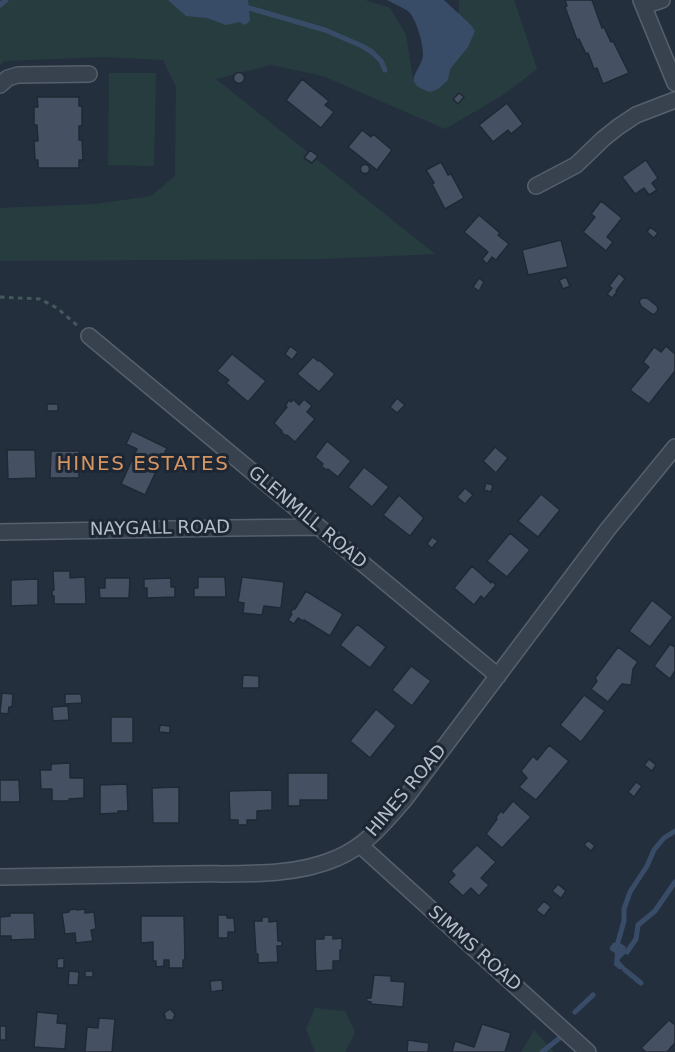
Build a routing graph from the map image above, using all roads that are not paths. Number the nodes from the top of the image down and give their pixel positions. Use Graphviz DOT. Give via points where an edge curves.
graph roads {
  1 [pos="662,0"];
  2 [pos="642,3"];
  3 [pos="89,74"];
  4 [pos="675,83"];
  5 [pos="0,86"];
  6 [pos="675,100"];
  7 [pos="536,186"];
  8 [pos="89,336"];
  9 [pos="675,447"];
  10 [pos="319,528"];
  11 [pos="0,532"];
  12 [pos="498,676"];
  13 [pos="360,845"];
  14 [pos="0,877"];
  15 [pos="588,1052"];
  1 -- 2 [label="street"];
  2 -- 4 [label="street"];
  3 -- 5 [label="street" via="18,75"];
  6 -- 7 [label="street" via="636,115 576,165"];
  8 -- 10 [label="street, GLENMILL ROAD"];
  9 -- 12 [label="street, HINES ROAD"];
  10 -- 11 [label="street, NAYGALL ROAD"];
  10 -- 12 [label="street, GLENMILL ROAD"];
  12 -- 13 [label="street, HINES ROAD" via="405,799"];
  13 -- 14 [label="street, HINES ROAD" via="316,866 264,873"];
  13 -- 15 [label="street, SIMMS ROAD"];
}
